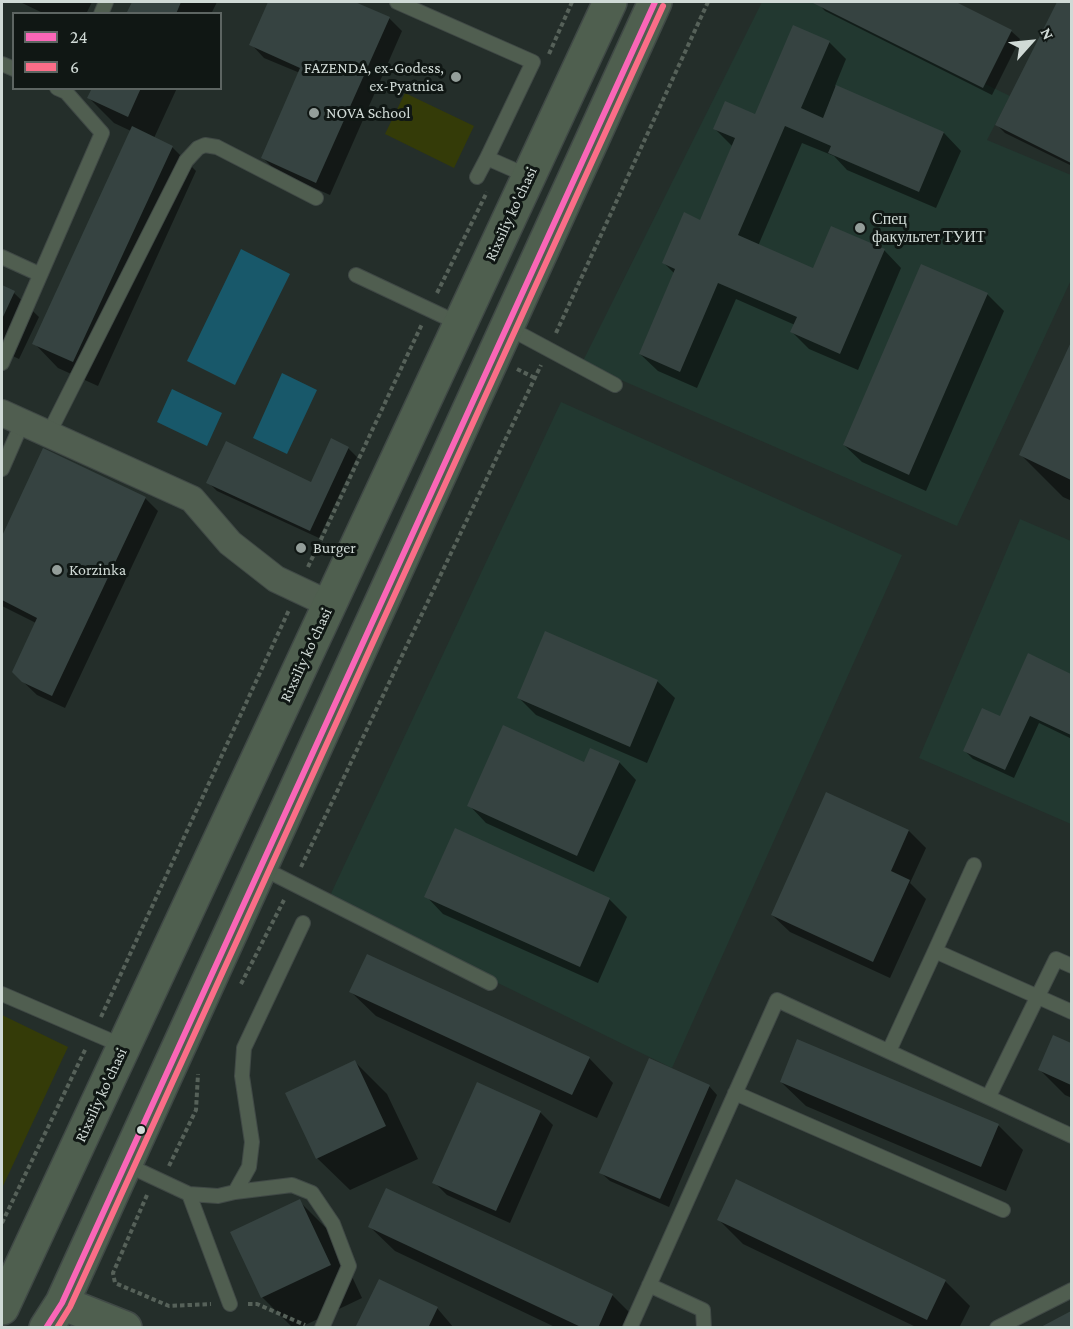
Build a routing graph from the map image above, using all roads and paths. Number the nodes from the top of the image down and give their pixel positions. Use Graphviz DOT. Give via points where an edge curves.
graph roads {
  1 [pos="397,2"];
  2 [pos="610,2"];
  3 [pos="655,2"];
  4 [pos="708,2"];
  5 [pos="64,90"];
  6 [pos="487,158"];
  7 [pos="528,176"];
  8 [pos="477,177"];
  9 [pos="316,198"];
  10 [pos="2,257"];
  11 [pos="39,274"];
  12 [pos="356,275"];
  13 [pos="459,324"];
  14 [pos="507,327"];
  15 [pos="549,348"];
  16 [pos="2,363"];
  17 [pos="615,385"];
  18 [pos="12,418"];
  19 [pos="48,435"];
  20 [pos="2,469"];
  21 [pos="374,508"];
  22 [pos="416,527"];
  23 [pos="298,590"];
  24 [pos="329,604"];
  25 [pos="974,865"];
  26 [pos="260,867"];
  27 [pos="293,883"];
  28 [pos="303,923"];
  29 [pos="934,951"];
  30 [pos="1071,966"];
  31 [pos="153,982"];
  32 [pos="490,983"];
  33 [pos="2,994"];
  34 [pos="236,995"];
  35 [pos="1035,997"];
  36 [pos="198,1002"];
  37 [pos="1071,1012"];
  38 [pos="94,1034"];
  39 [pos="123,1046"];
  40 [pos="889,1050"];
  41 [pos="199,1066"];
  42 [pos="735,1093"];
  43 [pos="989,1096"];
  44 [pos="1071,1136"];
  45 [pos="125,1164"];
  46 [pos="155,1178"];
  47 [pos="235,1192"];
  48 [pos="189,1194"];
  49 [pos="1003,1210"];
  50 [pos="2,1223"];
  51 [pos="115,1283"];
  52 [pos="649,1285"];
  53 [pos="1071,1290"];
  54 [pos="230,1304"];
  55 [pos="2,1308"];
  56 [pos="54,1315"];
  57 [pos="2,1326"];
  58 [pos="125,1328"];
  59 [pos="322,1328"];
  60 [pos="630,1328"];
  61 [pos="704,1328"];
  62 [pos="998,1328"];
  1 -- 6 [label="lane" via="533,62"];
  2 -- 7 [label="main road, Rixsiliy ko'chasi"];
  3 -- 14 [label="main road"];
  4 -- 15 [label="path"];
  5 -- 11 [label="lane" via="102,133"];
  6 -- 7 [label="lane"];
  6 -- 8 [label="lane"];
  7 -- 13 [label="main road, Rixsiliy ko'chasi"];
  9 -- 19 [label="lane" via="217,147 198,148 186,161"];
  10 -- 11 [label="lane"];
  11 -- 16 [label="lane"];
  12 -- 13 [label="lane"];
  13 -- 21 [label="main road, Rixsiliy ko'chasi"];
  14 -- 15 [label="lane"];
  14 -- 22 [label="main road"];
  15 -- 17 [label="lane"];
  15 -- 27 [label="path"];
  18 -- 19 [label="street"];
  18 -- 20 [label="lane"];
  19 -- 23 [label="street" via="192,499 230,543 276,579"];
  21 -- 22 [label="main road" via="386,502 400,504 410,513"];
  21 -- 24 [label="main road, Rixsiliy ko'chasi"];
  22 -- 26 [label="main road"];
  23 -- 24 [label="street"];
  23 -- 38 [label="path"];
  24 -- 31 [label="main road, Rixsiliy ko'chasi"];
  25 -- 29 [label="lane"];
  26 -- 27 [label="lane"];
  26 -- 36 [label="main road"];
  27 -- 32 [label="lane"];
  27 -- 34 [label="path"];
  28 -- 47 [label="lane" via="244,1048 242,1076 252,1142 249,1167"];
  29 -- 35 [label="lane"];
  29 -- 40 [label="lane"];
  30 -- 35 [label="lane" via="1056,959"];
  31 -- 36 [label="main road" via="170,1006"];
  31 -- 39 [label="main road, Rixsiliy ko'chasi"];
  33 -- 38 [label="lane"];
  35 -- 37 [label="lane"];
  35 -- 43 [label="lane"];
  36 -- 45 [label="main road"];
  38 -- 39 [label="lane"];
  38 -- 50 [label="path"];
  39 -- 55 [label="main road, Rixsiliy ko'chasi"];
  40 -- 42 [label="lane" via="777,1000"];
  40 -- 43 [label="lane"];
  41 -- 46 [label="path" via="196,1110 171,1165"];
  42 -- 49 [label="lane"];
  42 -- 52 [label="lane"];
  43 -- 44 [label="lane"];
  45 -- 46 [label="lane"];
  45 -- 56 [label="main road"];
  46 -- 48 [label="lane"];
  46 -- 51 [label="path" via="113,1273"];
  47 -- 48 [label="lane" via="218,1196"];
  47 -- 59 [label="lane" via="292,1185 312,1193 333,1224 349,1266"];
  48 -- 54 [label="lane"];
  52 -- 60 [label="lane"];
  52 -- 61 [label="lane" via="703,1310"];
  53 -- 62 [label="lane"];
  56 -- 57 [label="main road"];
  56 -- 58 [label="main road"];
}
